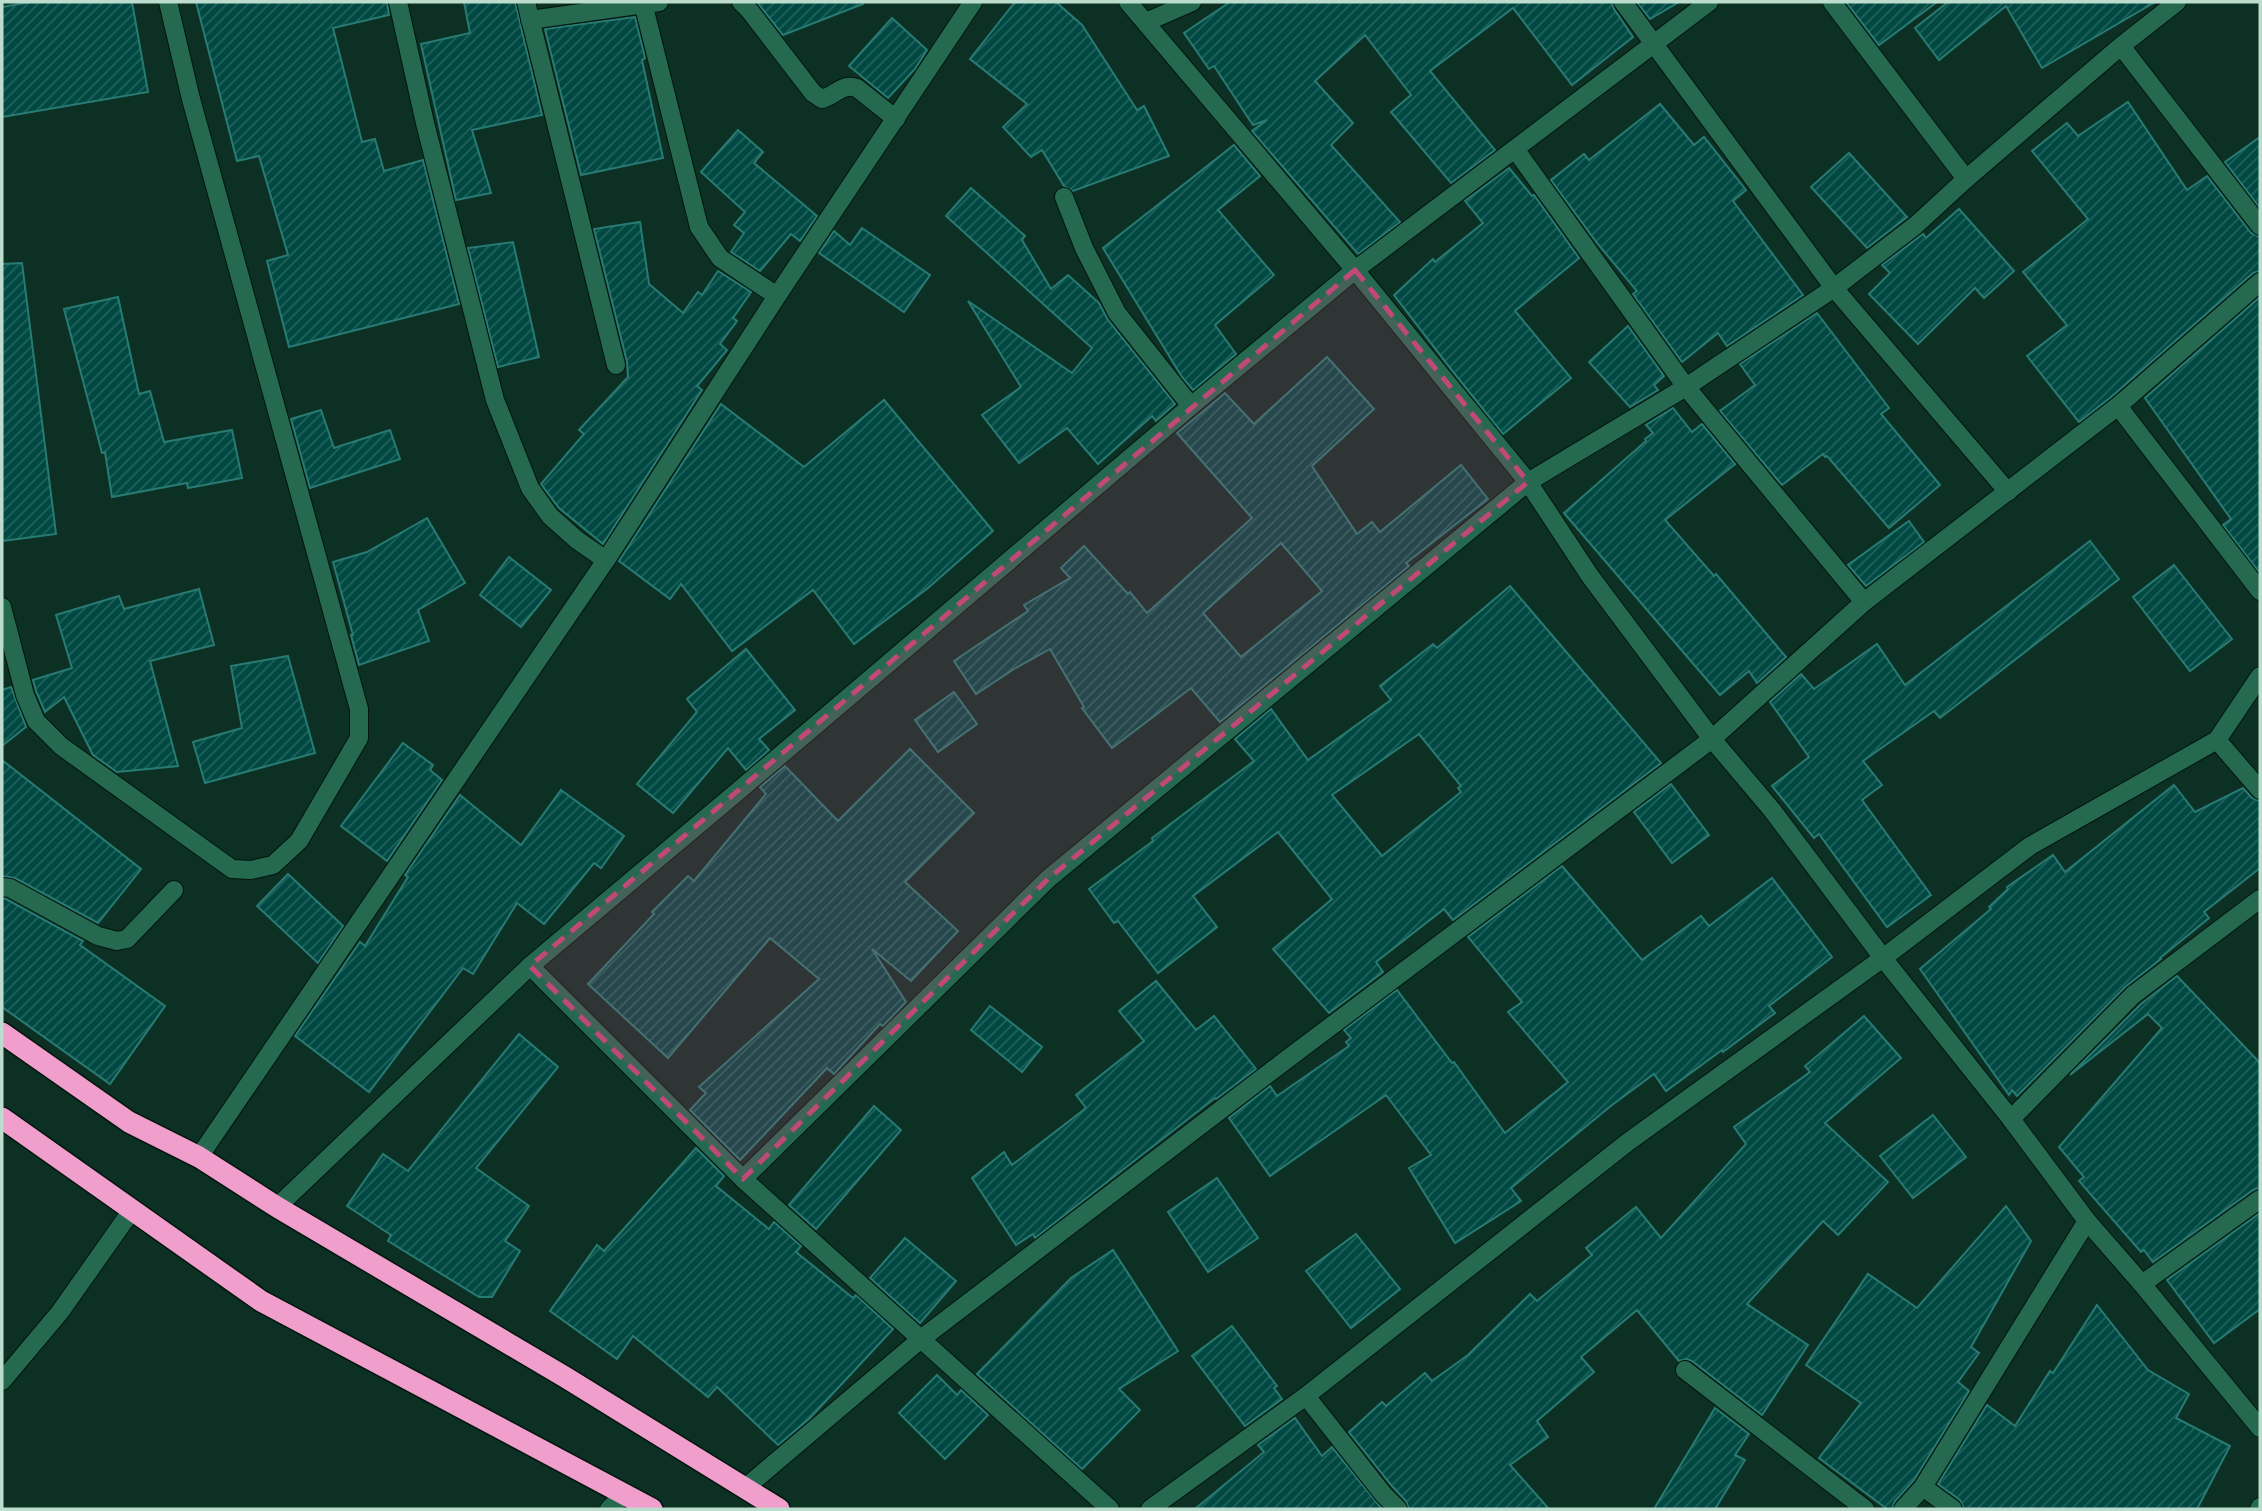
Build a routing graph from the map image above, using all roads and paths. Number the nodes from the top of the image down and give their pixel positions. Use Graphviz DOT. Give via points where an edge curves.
graph roads {
  1 [pos="168,2"];
  2 [pos="398,2"];
  3 [pos="526,2"];
  4 [pos="651,2"];
  5 [pos="741,2"];
  6 [pos="973,2"];
  7 [pos="1128,2"];
  8 [pos="1192,2"];
  9 [pos="1623,2"];
  10 [pos="1709,2"];
  11 [pos="1832,2"];
  12 [pos="2177,2"];
  13 [pos="530,20"];
  14 [pos="1146,22"];
  15 [pos="1654,44"];
  16 [pos="2121,46"];
  17 [pos="896,119"];
  18 [pos="1515,149"];
  19 [pos="1966,179"];
  20 [pos="1064,197"];
  21 [pos="2260,226"];
  22 [pos="1355,270"];
  23 [pos="2260,282"];
  24 [pos="1833,288"];
  25 [pos="778,296"];
  26 [pos="616,365"];
  27 [pos="1686,387"];
  28 [pos="1191,406"];
  29 [pos="2118,406"];
  30 [pos="1528,482"];
  31 [pos="2008,492"];
  32 [pos="606,560"];
  33 [pos="2260,592"];
  34 [pos="1864,602"];
  35 [pos="2,607"];
  36 [pos="2260,676"];
  37 [pos="1712,739"];
  38 [pos="2217,740"];
  39 [pos="2260,790"];
  40 [pos="2,887"];
  41 [pos="174,890"];
  42 [pos="2260,899"];
  43 [pos="1883,958"];
  44 [pos="530,966"];
  45 [pos="2,1033"];
  46 [pos="2,1118"];
  47 [pos="2011,1119"];
  48 [pos="199,1157"];
  49 [pos="743,1179"];
  50 [pos="2260,1199"];
  51 [pos="277,1207"];
  52 [pos="132,1210"];
  53 [pos="2087,1221"];
  54 [pos="2142,1283"];
  55 [pos="921,1339"];
  56 [pos="1685,1370"];
  57 [pos="2,1381"];
  58 [pos="1306,1395"];
  59 [pos="2260,1428"];
  60 [pos="1923,1486"];
  61 [pos="746,1488"];
  62 [pos="617,1502"];
  63 [pos="652,1509"];
  64 [pos="779,1509"];
  65 [pos="1110,1509"];
  66 [pos="1150,1509"];
  67 [pos="1398,1509"];
  68 [pos="1865,1509"];
  69 [pos="1903,1509"];
  70 [pos="1953,1509"];
  1 -- 35 [label="street" via="359,709 359,738 299,841 273,865 232,869 61,746 36,721"];
  2 -- 32 [label="street" via="495,400 530,488 551,516"];
  3 -- 13 [label="street"];
  4 -- 13 [label="street"];
  4 -- 25 [label="street" via="699,227 720,258"];
  5 -- 17 [label="street" via="813,93 821,99 849,85"];
  6 -- 17 [label="street"];
  7 -- 14 [label="street"];
  8 -- 14 [label="street"];
  9 -- 15 [label="street"];
  10 -- 15 [label="street"];
  11 -- 19 [label="street"];
  12 -- 16 [label="street"];
  13 -- 26 [label="street"];
  14 -- 22 [label="street"];
  15 -- 18 [label="street"];
  15 -- 24 [label="street"];
  16 -- 19 [label="street"];
  16 -- 21 [label="street"];
  17 -- 25 [label="street"];
  18 -- 22 [label="street"];
  18 -- 27 [label="street"];
  19 -- 24 [label="street" via="1916,225"];
  20 -- 28 [label="street" via="1117,313"];
  22 -- 28 [label="street"];
  22 -- 30 [label="street"];
  23 -- 29 [label="street"];
  24 -- 27 [label="street"];
  24 -- 31 [label="street"];
  25 -- 32 [label="street"];
  27 -- 30 [label="street"];
  27 -- 34 [label="street"];
  28 -- 44 [label="street"];
  29 -- 31 [label="street"];
  29 -- 33 [label="street"];
  30 -- 37 [label="street" via="1590,576"];
  30 -- 49 [label="street" via="1048,879"];
  31 -- 34 [label="street"];
  32 -- 48 [label="street"];
  34 -- 37 [label="street"];
  36 -- 38 [label="street"];
  37 -- 43 [label="street" via="1772,810"];
  37 -- 55 [label="street"];
  38 -- 39 [label="street"];
  38 -- 43 [label="street" via="2030,846"];
  40 -- 41 [label="street" via="98,936 117,941 127,939"];
  42 -- 47 [label="street" via="2133,995"];
  43 -- 47 [label="street"];
  43 -- 58 [label="street" via="1628,1142"];
  44 -- 49 [label="street"];
  44 -- 51 [label="street"];
  45 -- 48 [label="highway" via="129,1122"];
  46 -- 52 [label="highway"];
  47 -- 53 [label="street"];
  48 -- 51 [label="highway"];
  49 -- 55 [label="street"];
  50 -- 54 [label="street"];
  51 -- 61 [label="highway"];
  52 -- 57 [label="street" via="60,1312"];
  52 -- 62 [label="highway" via="261,1301"];
  53 -- 54 [label="street"];
  53 -- 60 [label="street"];
  54 -- 59 [label="street"];
  55 -- 61 [label="street"];
  55 -- 65 [label="street"];
  56 -- 68 [label="street"];
  58 -- 66 [label="street"];
  58 -- 67 [label="street"];
  60 -- 69 [label="street"];
  60 -- 70 [label="street"];
  61 -- 64 [label="highway"];
  62 -- 63 [label="highway"];
}
